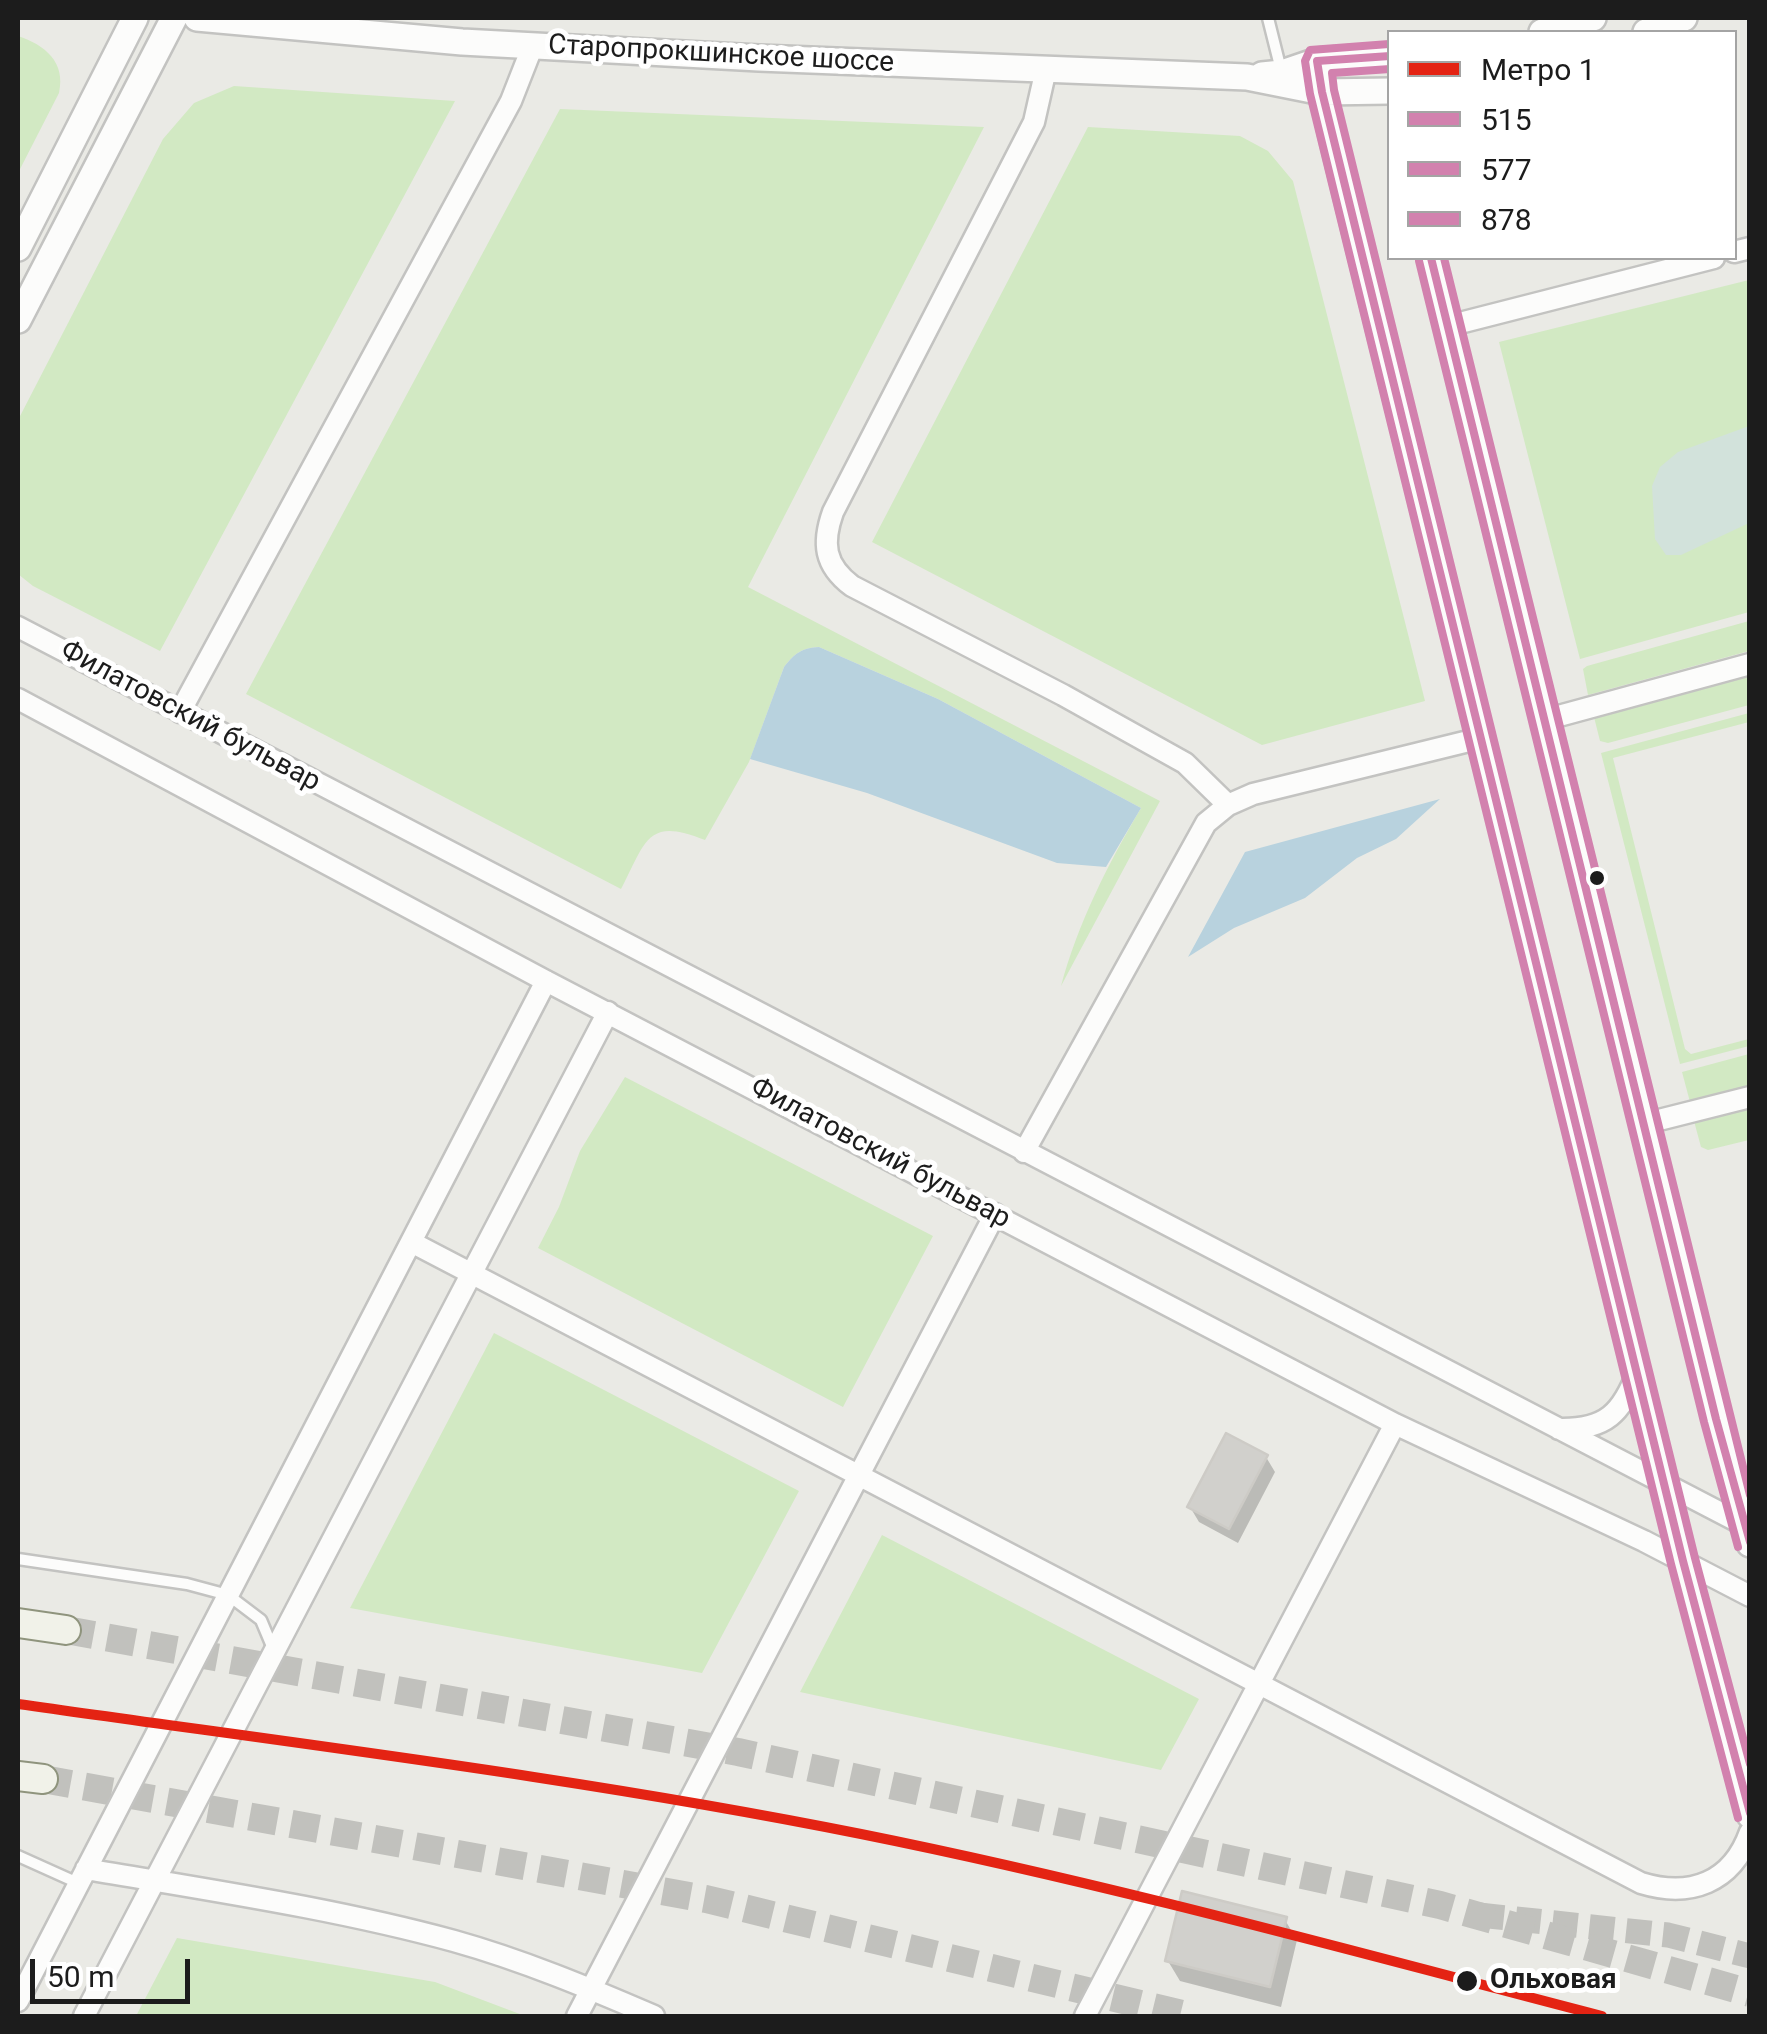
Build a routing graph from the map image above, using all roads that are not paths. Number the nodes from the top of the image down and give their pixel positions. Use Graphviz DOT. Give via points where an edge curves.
graph roads {
  1 [pos="135,18"];
  2 [pos="174,18"];
  3 [pos="197,18"];
  4 [pos="1268,18"];
  5 [pos="1684,18"];
  6 [pos="1585,19"];
  7 [pos="1549,30"];
  8 [pos="1651,30"];
  9 [pos="533,46"];
  10 [pos="1316,61"];
  11 [pos="1387,65"];
  12 [pos="1046,69"];
  13 [pos="1282,73"];
  14 [pos="1247,77"];
  15 [pos="1322,92"];
  16 [pos="1387,92"];
  17 [pos="18,248"];
  18 [pos="1432,260"];
  19 [pos="1706,260"];
  20 [pos="18,320"];
  21 [pos="1448,326"];
  22 [pos="18,627"];
  23 [pos="1750,664"];
  24 [pos="18,699"];
  25 [pos="180,712"];
  26 [pos="1544,720"];
  27 [pos="1481,738"];
  28 [pos="1228,805"];
  29 [pos="546,980"];
  30 [pos="608,1012"];
  31 [pos="1750,1097"];
  32 [pos="1643,1124"];
  33 [pos="1024,1152"];
  34 [pos="994,1214"];
  35 [pos="411,1242"];
  36 [pos="472,1274"];
  37 [pos="1638,1372"];
  38 [pos="1396,1424"];
  39 [pos="1554,1429"];
  40 [pos="859,1475"];
  41 [pos="1664,1486"];
  42 [pos="1748,1533"];
  43 [pos="18,1559"];
  44 [pos="1683,1561"];
  45 [pos="228,1595"];
  46 [pos="1750,1596"];
  47 [pos="18,1623"];
  48 [pos="66,1630"];
  49 [pos="274,1652"];
  50 [pos="1259,1684"];
  51 [pos="1750,1815"];
  52 [pos="1750,1832"];
  53 [pos="18,1856"];
  54 [pos="82,1876"];
  55 [pos="155,1880"];
  56 [pos="591,1989"];
  57 [pos="18,2001"];
  58 [pos="84,2016"];
  59 [pos="577,2016"];
  60 [pos="654,2016"];
  61 [pos="1085,2016"];
  1 -- 17 [label="street"];
  2 -- 20 [label="street"];
  3 -- 9 [label="street, Старопрокшинское шоссе"];
  4 -- 13 [label="lane"];
  5 -- 8 [label="street"];
  6 -- 7 [label="street"];
  9 -- 12 [label="street, Старопрокшинское шоссе"];
  9 -- 25 [label="street" via="511,100"];
  10 -- 11 [label="street, Старопрокшинское шоссе"];
  10 -- 13 [label="street, Старопрокшинское шоссе"];
  10 -- 15 [label="street"];
  12 -- 14 [label="street, Старопрокшинское шоссе"];
  12 -- 28 [label="street" via="1034,122 833,512 826,554 852,586 1185,763"];
  13 -- 14 [label="street, Старопрокшинское шоссе"];
  14 -- 15 [label="street, Старопрокшинское шоссе"];
  15 -- 16 [label="street, Старопрокшинское шоссе"];
  15 -- 27 [label="street"];
  18 -- 21 [label="street"];
  19 -- 21 [label="street"];
  21 -- 26 [label="street"];
  22 -- 25 [label="street, Филатовский бульвар"];
  23 -- 26 [label="street"];
  24 -- 29 [label="street, Филатовский бульвар"];
  25 -- 33 [label="street, Филатовский бульвар"];
  26 -- 32 [label="street"];
  27 -- 28 [label="street"];
  27 -- 37 [label="street"];
  28 -- 33 [label="street" via="1200,831"];
  29 -- 30 [label="street, Филатовский бульвар"];
  29 -- 35 [label="street"];
  30 -- 34 [label="street, Филатовский бульвар"];
  30 -- 36 [label="street"];
  31 -- 32 [label="street"];
  32 -- 42 [label="street"];
  33 -- 39 [label="street, Филатовский бульвар"];
  34 -- 38 [label="street, Филатовский бульвар"];
  34 -- 40 [label="street"];
  35 -- 36 [label="street"];
  35 -- 45 [label="street"];
  36 -- 40 [label="street"];
  36 -- 49 [label="street"];
  37 -- 39 [label="street" via="1610,1418"];
  37 -- 41 [label="street"];
  38 -- 44 [label="street, Филатовский бульвар"];
  38 -- 50 [label="street"];
  39 -- 41 [label="street, Филатовский бульвар"];
  40 -- 50 [label="street"];
  40 -- 56 [label="street"];
  41 -- 42 [label="street, Филатовский бульвар"];
  41 -- 44 [label="street"];
  43 -- 45 [label="lane"];
  44 -- 46 [label="street, Филатовский бульвар"];
  44 -- 51 [label="street"];
  45 -- 49 [label="lane" via="260,1620"];
  45 -- 54 [label="street"];
  47 -- 48 [label="main road"];
  49 -- 55 [label="street"];
  50 -- 52 [label="street" via="1600,1864 1662,1889 1692,1888 1717,1877"];
  50 -- 61 [label="street"];
  53 -- 54 [label="lane"];
  54 -- 55 [label="street"];
  54 -- 57 [label="street"];
  55 -- 56 [label="street" via="386,1924"];
  55 -- 58 [label="street"];
  56 -- 59 [label="street"];
  56 -- 60 [label="street"];
}
